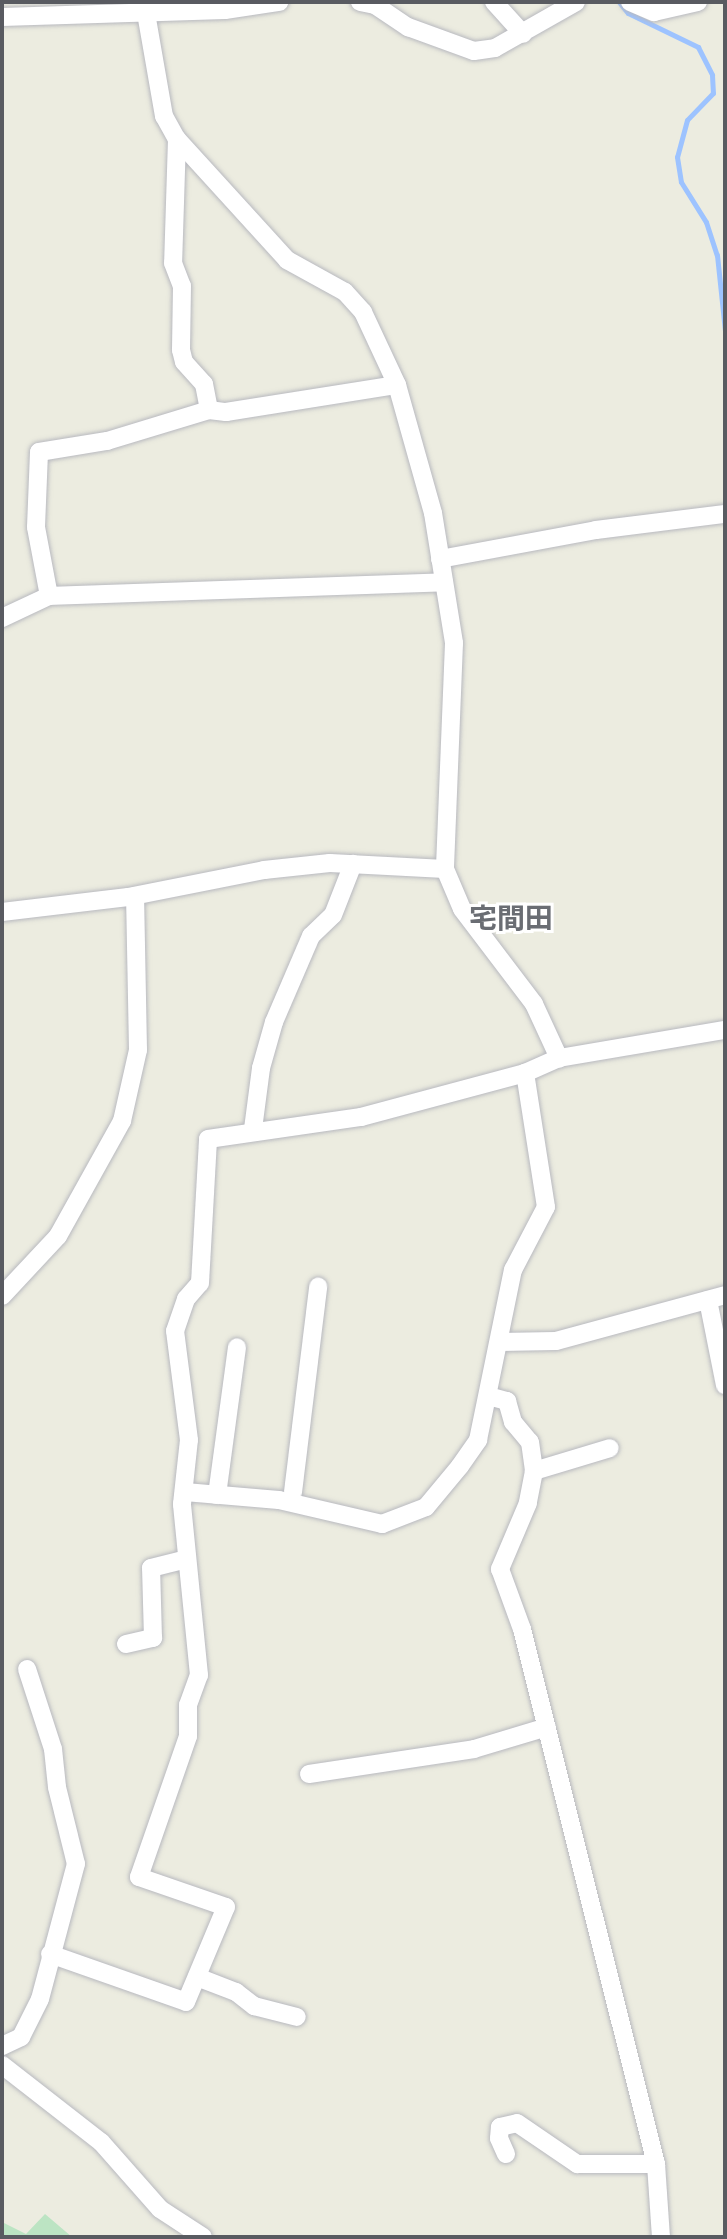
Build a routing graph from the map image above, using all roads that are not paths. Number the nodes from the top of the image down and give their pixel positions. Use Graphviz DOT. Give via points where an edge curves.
graph roads {
  1 [pos="279,2"];
  2 [pos="360,2"];
  3 [pos="494,2"];
  4 [pos="576,2"];
  5 [pos="630,2"];
  6 [pos="698,2"];
  7 [pos="142,7"];
  8 [pos="2,17"];
  9 [pos="523,34"];
  10 [pos="177,139"];
  11 [pos="397,385"];
  12 [pos="209,410"];
  13 [pos="725,514"];
  14 [pos="440,559"];
  15 [pos="444,582"];
  16 [pos="49,596"];
  17 [pos="2,618"];
  18 [pos="353,864"];
  19 [pos="445,869"];
  20 [pos="135,896"];
  21 [pos="2,912"];
  22 [pos="725,1030"];
  23 [pos="559,1058"];
  24 [pos="525,1073"];
  25 [pos="253,1129"];
  26 [pos="318,1287"];
  27 [pos="2,1296"];
  28 [pos="716,1298"];
  29 [pos="499,1342"];
  30 [pos="237,1347"];
  31 [pos="725,1385"];
  32 [pos="488,1396"];
  33 [pos="610,1448"];
  34 [pos="534,1471"];
  35 [pos="185,1492"];
  36 [pos="293,1492"];
  37 [pos="217,1495"];
  38 [pos="186,1559"];
  39 [pos="126,1644"];
  40 [pos="27,1669"];
  41 [pos="547,1727"];
  42 [pos="309,1774"];
  43 [pos="50,1954"];
  44 [pos="197,1977"];
  45 [pos="297,2017"];
  46 [pos="2,2046"];
  47 [pos="2,2065"];
  48 [pos="506,2154"];
  49 [pos="656,2164"];
  50 [pos="203,2237"];
  51 [pos="661,2237"];
  1 -- 7 [label="street"];
  2 -- 9 [label="street" via="375,5 408,27 474,51 495,48"];
  3 -- 9 [label="street"];
  4 -- 9 [label="street"];
  5 -- 6 [label="street" via="654,12"];
  7 -- 8 [label="street"];
  7 -- 10 [label="street" via="164,116"];
  10 -- 11 [label="street" via="287,260 345,292 363,312"];
  10 -- 12 [label="street" via="173,263 182,286 181,350 184,362 204,384"];
  11 -- 12 [label="street" via="226,412"];
  11 -- 14 [label="street" via="433,513"];
  12 -- 16 [label="street" via="107,441 39,452 36,527"];
  13 -- 14 [label="street" via="596,530"];
  14 -- 15 [label="street"];
  15 -- 16 [label="street"];
  15 -- 19 [label="street" via="454,643"];
  16 -- 17 [label="street"];
  18 -- 19 [label="street"];
  18 -- 20 [label="street" via="264,870"];
  18 -- 25 [label="street" via="333,915 311,936 274,1022"];
  19 -- 23 [label="street" via="462,909 534,1004"];
  20 -- 21 [label="street"];
  20 -- 27 [label="street" via="138,1050 122,1121 58,1236"];
  22 -- 23 [label="street"];
  23 -- 24 [label="street"];
  24 -- 25 [label="street" via="361,1117"];
  24 -- 29 [label="street" via="546,1207 513,1270"];
  25 -- 35 [label="street" via="208,1139 200,1283 186,1299 175,1331 189,1440"];
  26 -- 36 [label="street"];
  28 -- 29 [label="street" via="556,1341"];
  28 -- 31 [label="street"];
  29 -- 32 [label="street"];
  30 -- 37 [label="street"];
  32 -- 34 [label="street" via="507,1401 513,1422 530,1442"];
  32 -- 37 [label="street" via="478,1440 426,1507 382,1524 279,1500"];
  33 -- 34 [label="street"];
  34 -- 41 [label="street" via="528,1503 500,1569"];
  35 -- 37 [label="street"];
  35 -- 38 [label="street"];
  38 -- 39 [label="street" via="151,1568 153,1638"];
  38 -- 44 [label="street" via="199,1675 188,1705 188,1736 139,1877 226,1907"];
  40 -- 43 [label="street" via="53,1749 57,1787 75,1852"];
  41 -- 42 [label="street" via="459,1752"];
  41 -- 49 [label="street"];
  43 -- 44 [label="street" via="186,2002"];
  43 -- 46 [label="street" via="28,2025 21,2037"];
  44 -- 45 [label="street" via="236,1992 254,2006"];
  47 -- 50 [label="street" via="101,2142 160,2209"];
  48 -- 49 [label="street" via="500,2127 517,2123 577,2164"];
  49 -- 51 [label="street"];
}
